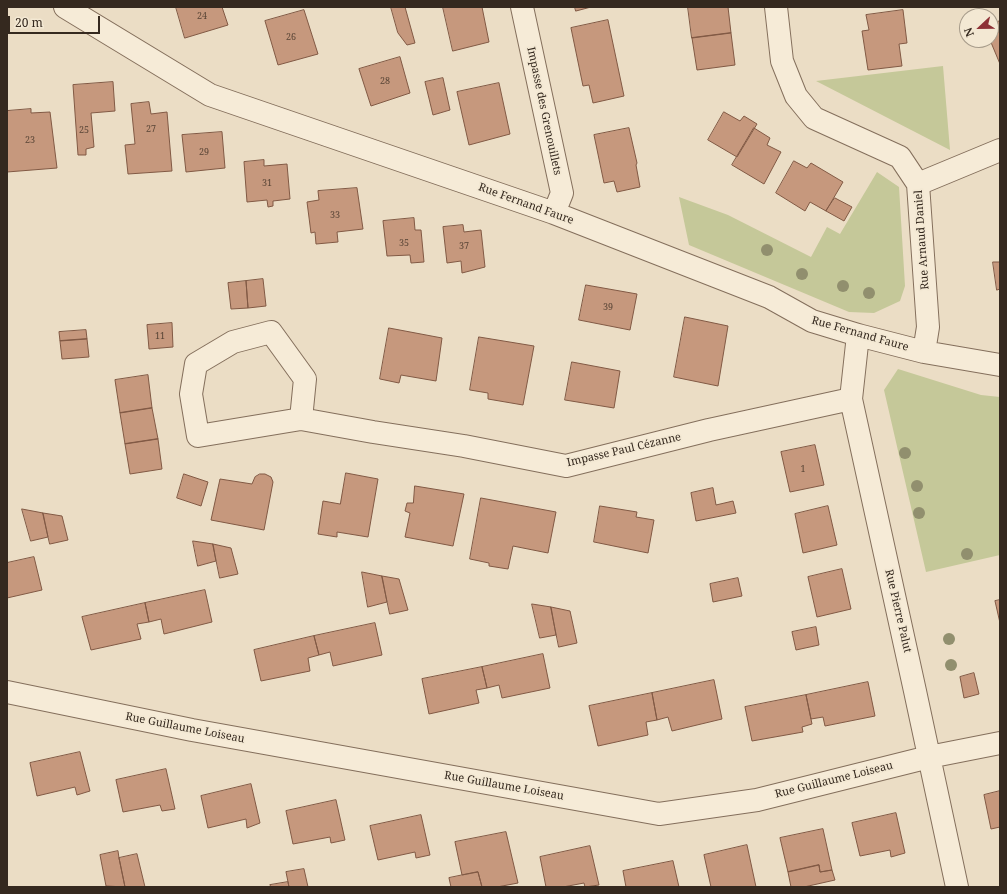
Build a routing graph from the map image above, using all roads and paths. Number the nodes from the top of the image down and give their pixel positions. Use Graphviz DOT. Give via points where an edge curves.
graph roads {
  1 [pos="65,7"];
  2 [pos="522,7"];
  3 [pos="776,7"];
  4 [pos="1000,150"];
  5 [pos="918,184"];
  6 [pos="554,213"];
  7 [pos="858,335"];
  8 [pos="924,352"];
  9 [pos="1000,365"];
  10 [pos="851,399"];
  11 [pos="301,419"];
  12 [pos="7,692"];
  13 [pos="1000,743"];
  14 [pos="929,757"];
  15 [pos="957,887"];
  1 -- 6 [label="street, Rue Fernand Faure" via="210,95"];
  2 -- 6 [label="street, Impasse des Grenouillets" via="562,193"];
  3 -- 5 [label="street, Rue Arnaud Daniel" via="782,61 796,96 814,118 900,157"];
  4 -- 5 [label="street"];
  5 -- 8 [label="street, Rue Arnaud Daniel" via="928,327"];
  6 -- 7 [label="street, Rue Fernand Faure" via="769,297 812,321"];
  7 -- 8 [label="street, Rue Fernand Faure"];
  7 -- 10 [label="street, Rue Pierre Palut"];
  8 -- 9 [label="street, Rue Fernand Faure"];
  10 -- 11 [label="street, Impasse Paul Cézanne" via="708,430 566,466"];
  10 -- 14 [label="street, Rue Pierre Palut"];
  11 -- 11 [label="street, Impasse Paul Cézanne" via="305,379 271,332 233,342 196,364 191,394 198,436"];
  12 -- 14 [label="street, Rue Guillaume Loiseau" via="192,730 659,814 757,800"];
  13 -- 14 [label="street, Rue Guillaume Loiseau"];
  14 -- 15 [label="street, Rue Pierre Palut"];
}
